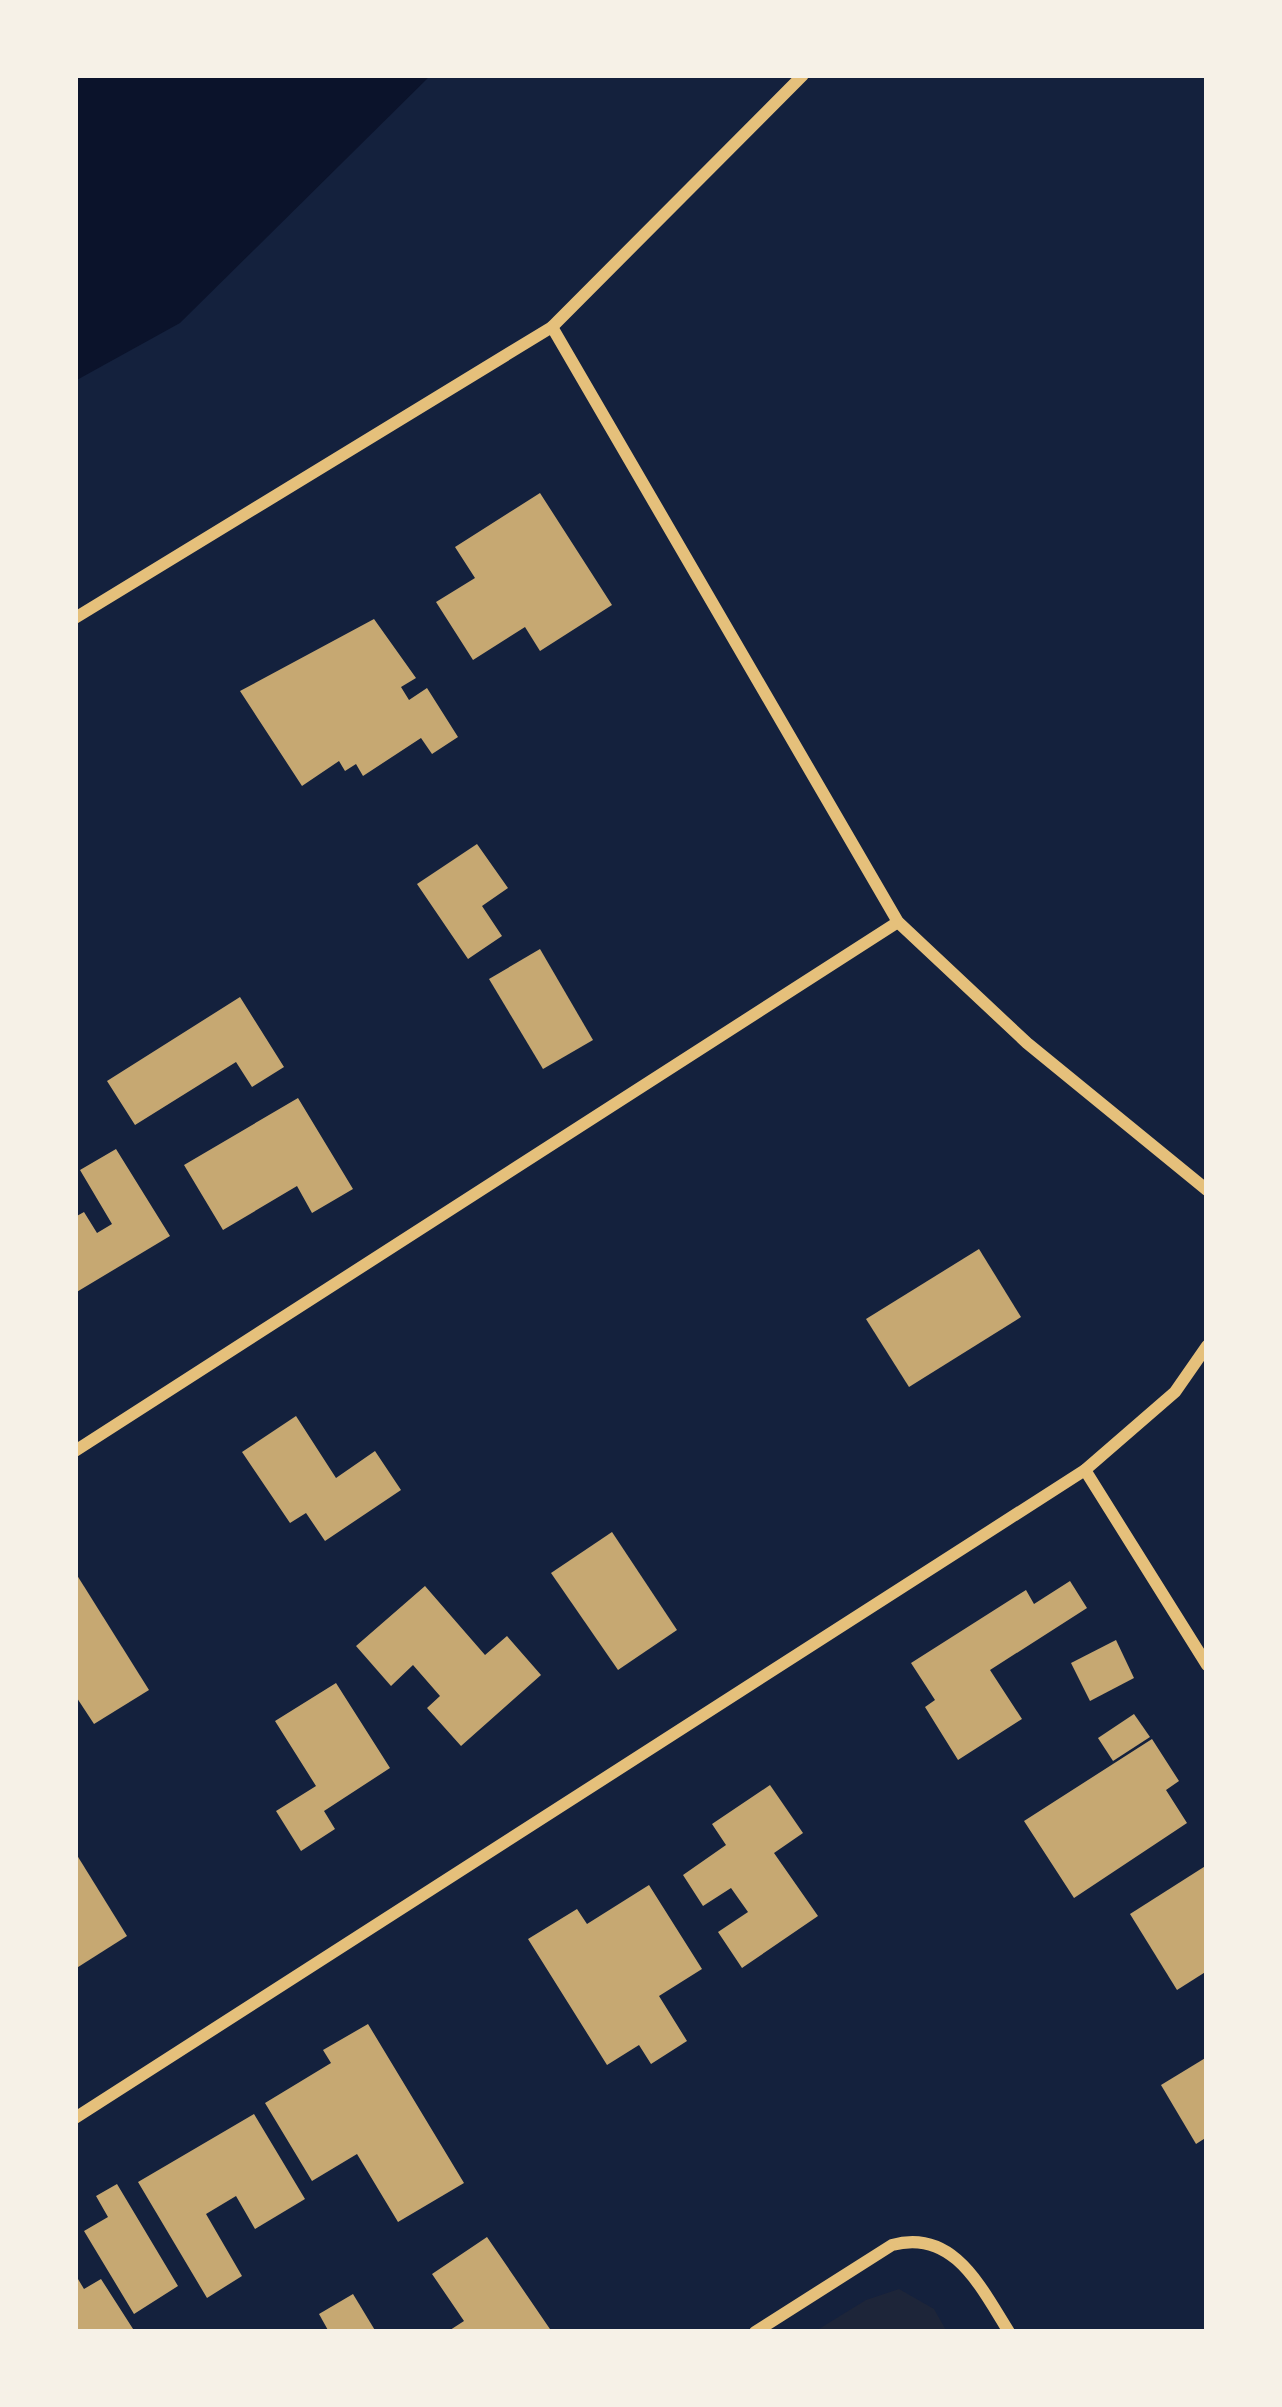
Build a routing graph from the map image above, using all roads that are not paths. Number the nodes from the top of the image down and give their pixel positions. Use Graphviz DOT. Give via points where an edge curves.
graph roads {
  1 [pos="803,75"];
  2 [pos="551,327"];
  3 [pos="75,618"];
  4 [pos="898,922"];
  5 [pos="1207,1190"];
  6 [pos="1207,1346"];
  7 [pos="75,1451"];
  8 [pos="1085,1470"];
  9 [pos="1207,1665"];
  10 [pos="75,2117"];
  11 [pos="755,2332"];
  12 [pos="1009,2332"];
  1 -- 2 [label="street"];
  2 -- 3 [label="street"];
  2 -- 4 [label="street"];
  4 -- 5 [label="street" via="1027,1043"];
  4 -- 7 [label="street"];
  6 -- 8 [label="street" via="1175,1392"];
  8 -- 9 [label="street"];
  8 -- 10 [label="street"];
  11 -- 12 [label="street" via="910,2240 965,2265"];
}
